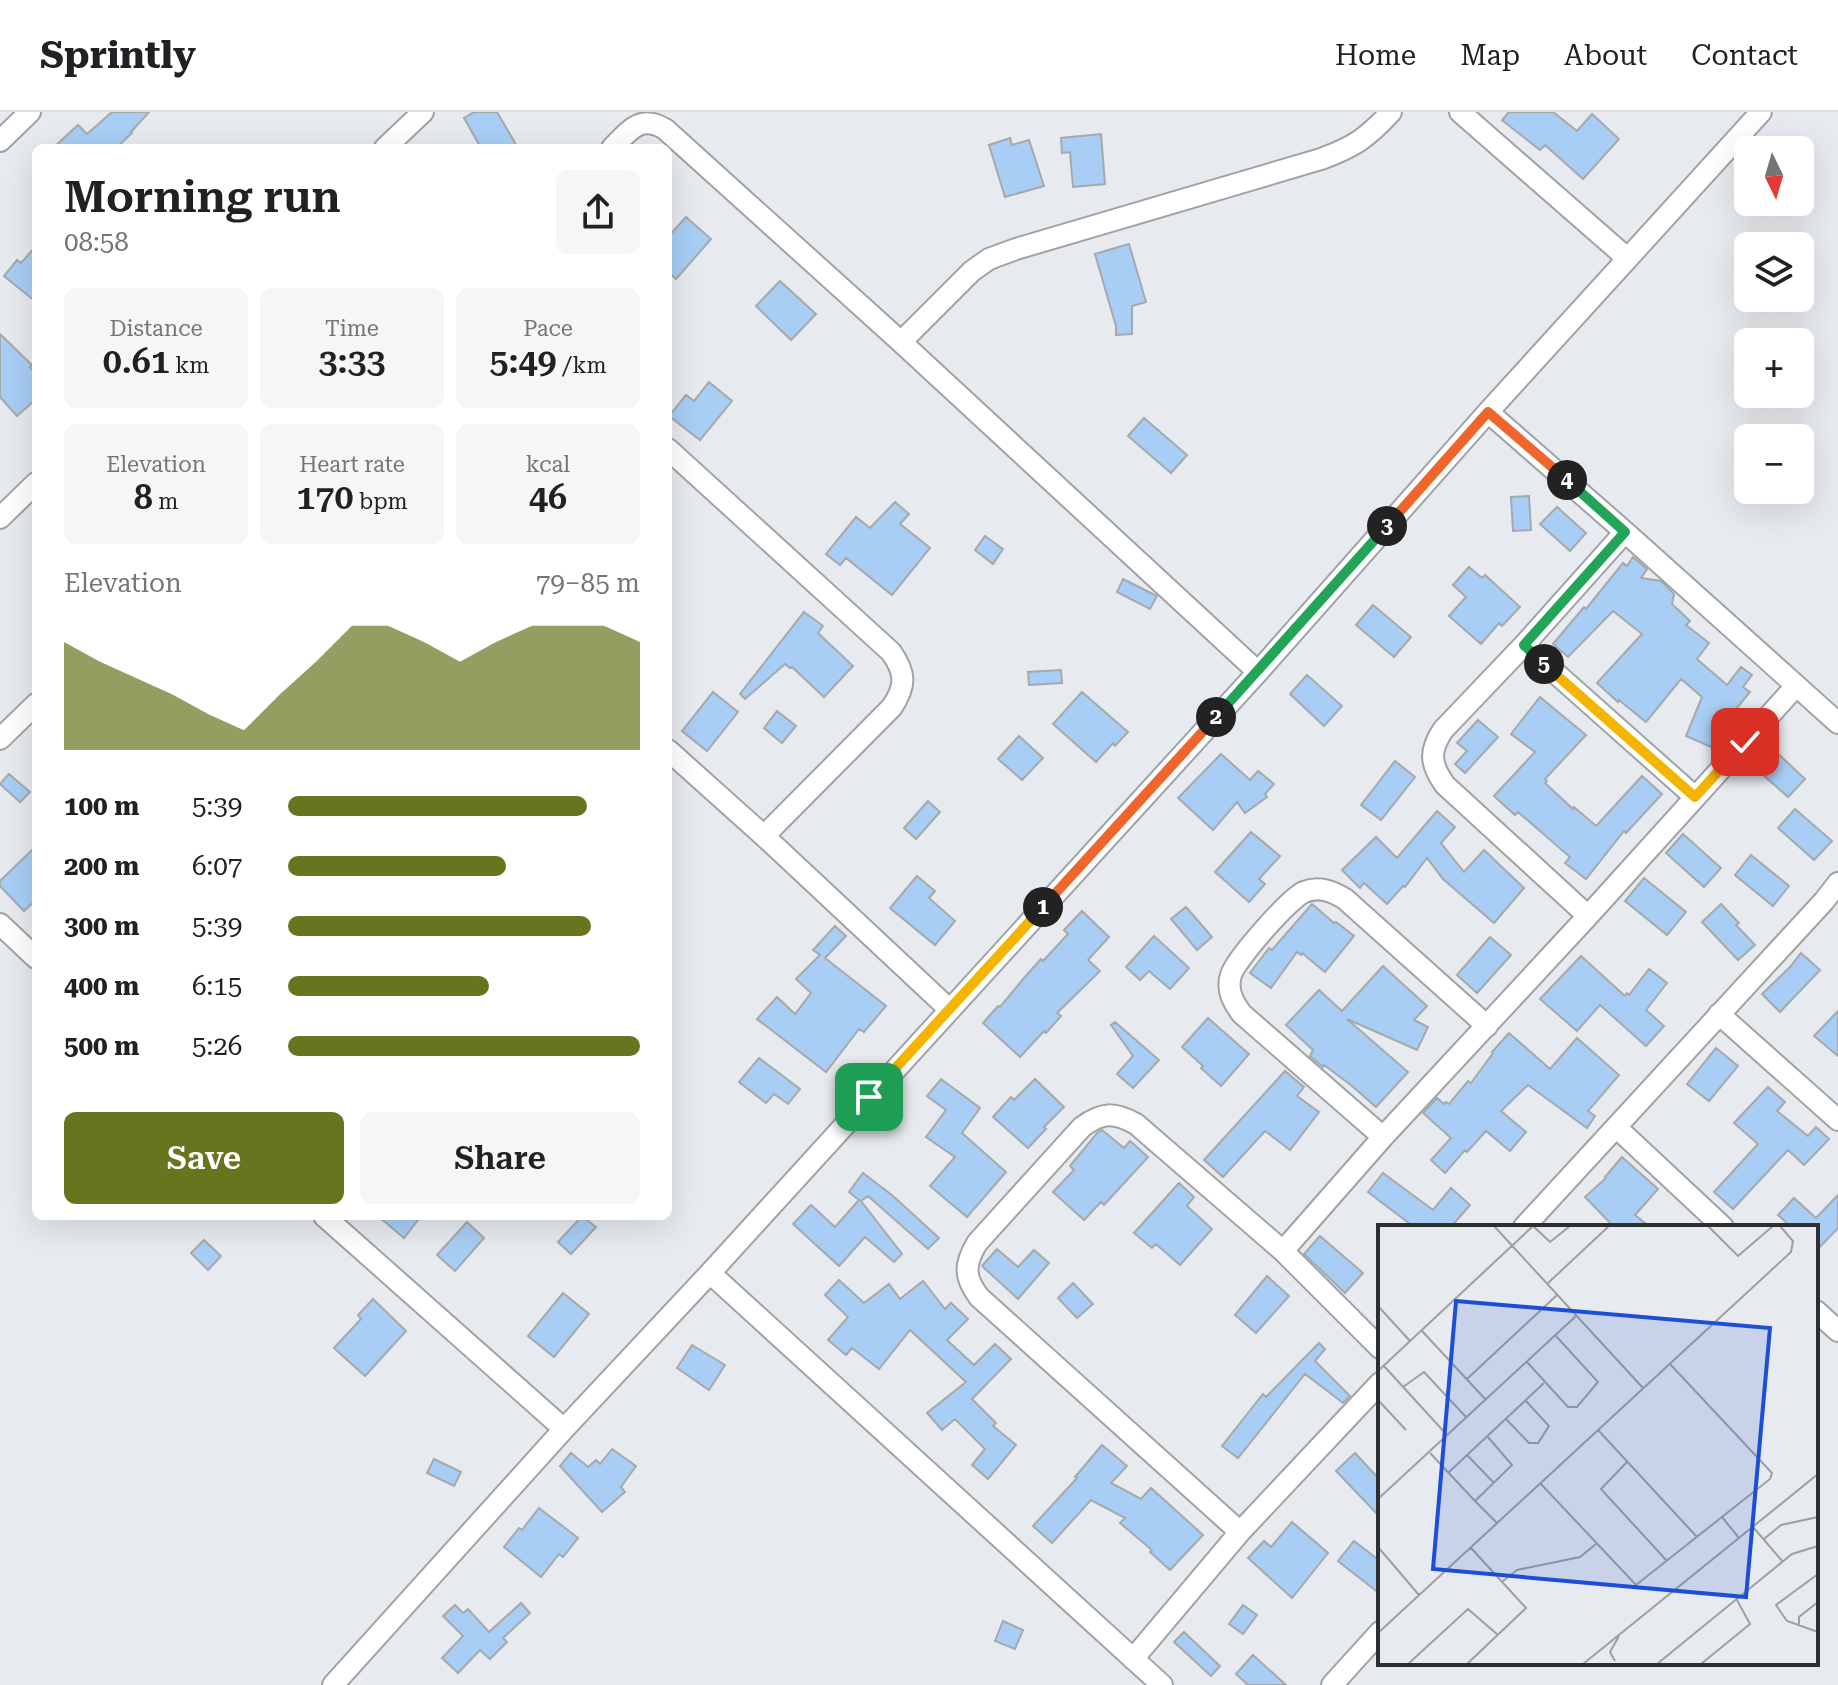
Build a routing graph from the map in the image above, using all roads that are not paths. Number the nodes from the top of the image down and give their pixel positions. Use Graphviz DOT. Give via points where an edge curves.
graph roads {
  1 [pos="30,112"];
  2 [pos="423,112"];
  3 [pos="1391,112"];
  4 [pos="1460,112"];
  5 [pos="1761,112"];
  6 [pos="0,141"];
  7 [pos="389,144"];
  8 [pos="616,144"];
  9 [pos="1627,258"];
  10 [pos="901,342"];
  11 [pos="1488,412"];
  12 [pos="672,453"];
  13 [pos="32,487"];
  14 [pos="0,518"];
  15 [pos="1625,532"];
  16 [pos="1524,645"];
  17 [pos="1258,672"];
  18 [pos="1796,686"];
  19 [pos="32,708"];
  20 [pos="1838,723"];
  21 [pos="0,739"];
  22 [pos="672,754"];
  23 [pos="1695,797"];
  24 [pos="764,836"];
  25 [pos="1838,883"];
  26 [pos="1831,907"];
  27 [pos="1588,916"];
  28 [pos="0,924"];
  29 [pos="32,954"];
  30 [pos="949,1009"];
  31 [pos="1719,1014"];
  32 [pos="1487,1026"];
  33 [pos="1838,1120"];
  34 [pos="1616,1127"];
  35 [pos="1383,1137"];
  36 [pos="329,1220"];
  37 [pos="1526,1225"];
  38 [pos="1721,1225"];
  39 [pos="1283,1251"];
  40 [pos="710,1273"];
  41 [pos="1818,1313"];
  42 [pos="1838,1331"];
  43 [pos="1378,1346"];
  44 [pos="1378,1385"];
  45 [pos="564,1429"];
  46 [pos="1240,1532"];
  47 [pos="1378,1634"];
  48 [pos="1133,1659"];
  49 [pos="333,1685"];
  50 [pos="1162,1685"];
  51 [pos="1332,1685"];
  1 -- 6 [label="street"];
  2 -- 7 [label="street"];
  3 -- 10 [label="street" via="1371,134 1321,159 989,259"];
  4 -- 9 [label="street"];
  5 -- 9 [label="street"];
  8 -- 10 [label="street" via="638,124 665,129"];
  9 -- 11 [label="street"];
  10 -- 17 [label="street"];
  11 -- 15 [label="street"];
  11 -- 17 [label="street"];
  12 -- 24 [label="street" via="900,665 901,694 892,707"];
  13 -- 14 [label="street"];
  15 -- 16 [label="street"];
  15 -- 18 [label="street"];
  16 -- 23 [label="street"];
  16 -- 27 [label="street" via="1443,730 1432,758 1445,785"];
  17 -- 30 [label="street"];
  18 -- 20 [label="street"];
  18 -- 23 [label="street"];
  19 -- 21 [label="street"];
  22 -- 24 [label="street"];
  23 -- 27 [label="street"];
  24 -- 30 [label="street"];
  25 -- 26 [label="street"];
  26 -- 31 [label="street"];
  27 -- 32 [label="street"];
  28 -- 29 [label="street"];
  30 -- 40 [label="street"];
  31 -- 33 [label="street"];
  31 -- 34 [label="street"];
  32 -- 35 [label="street"];
  32 -- 35 [label="street" via="1345,899 1317,889 1290,902 1231,973 1233,1003"];
  34 -- 37 [label="street"];
  34 -- 38 [label="street"];
  35 -- 39 [label="street"];
  36 -- 45 [label="street"];
  39 -- 43 [label="street"];
  39 -- 46 [label="street" via="1136,1124 1108,1115 1082,1127 969,1256 970,1286 979,1297"];
  40 -- 45 [label="street"];
  40 -- 48 [label="street"];
  41 -- 42 [label="street"];
  44 -- 46 [label="street"];
  45 -- 49 [label="street"];
  46 -- 48 [label="street"];
  47 -- 51 [label="street"];
  48 -- 50 [label="street"];
}
